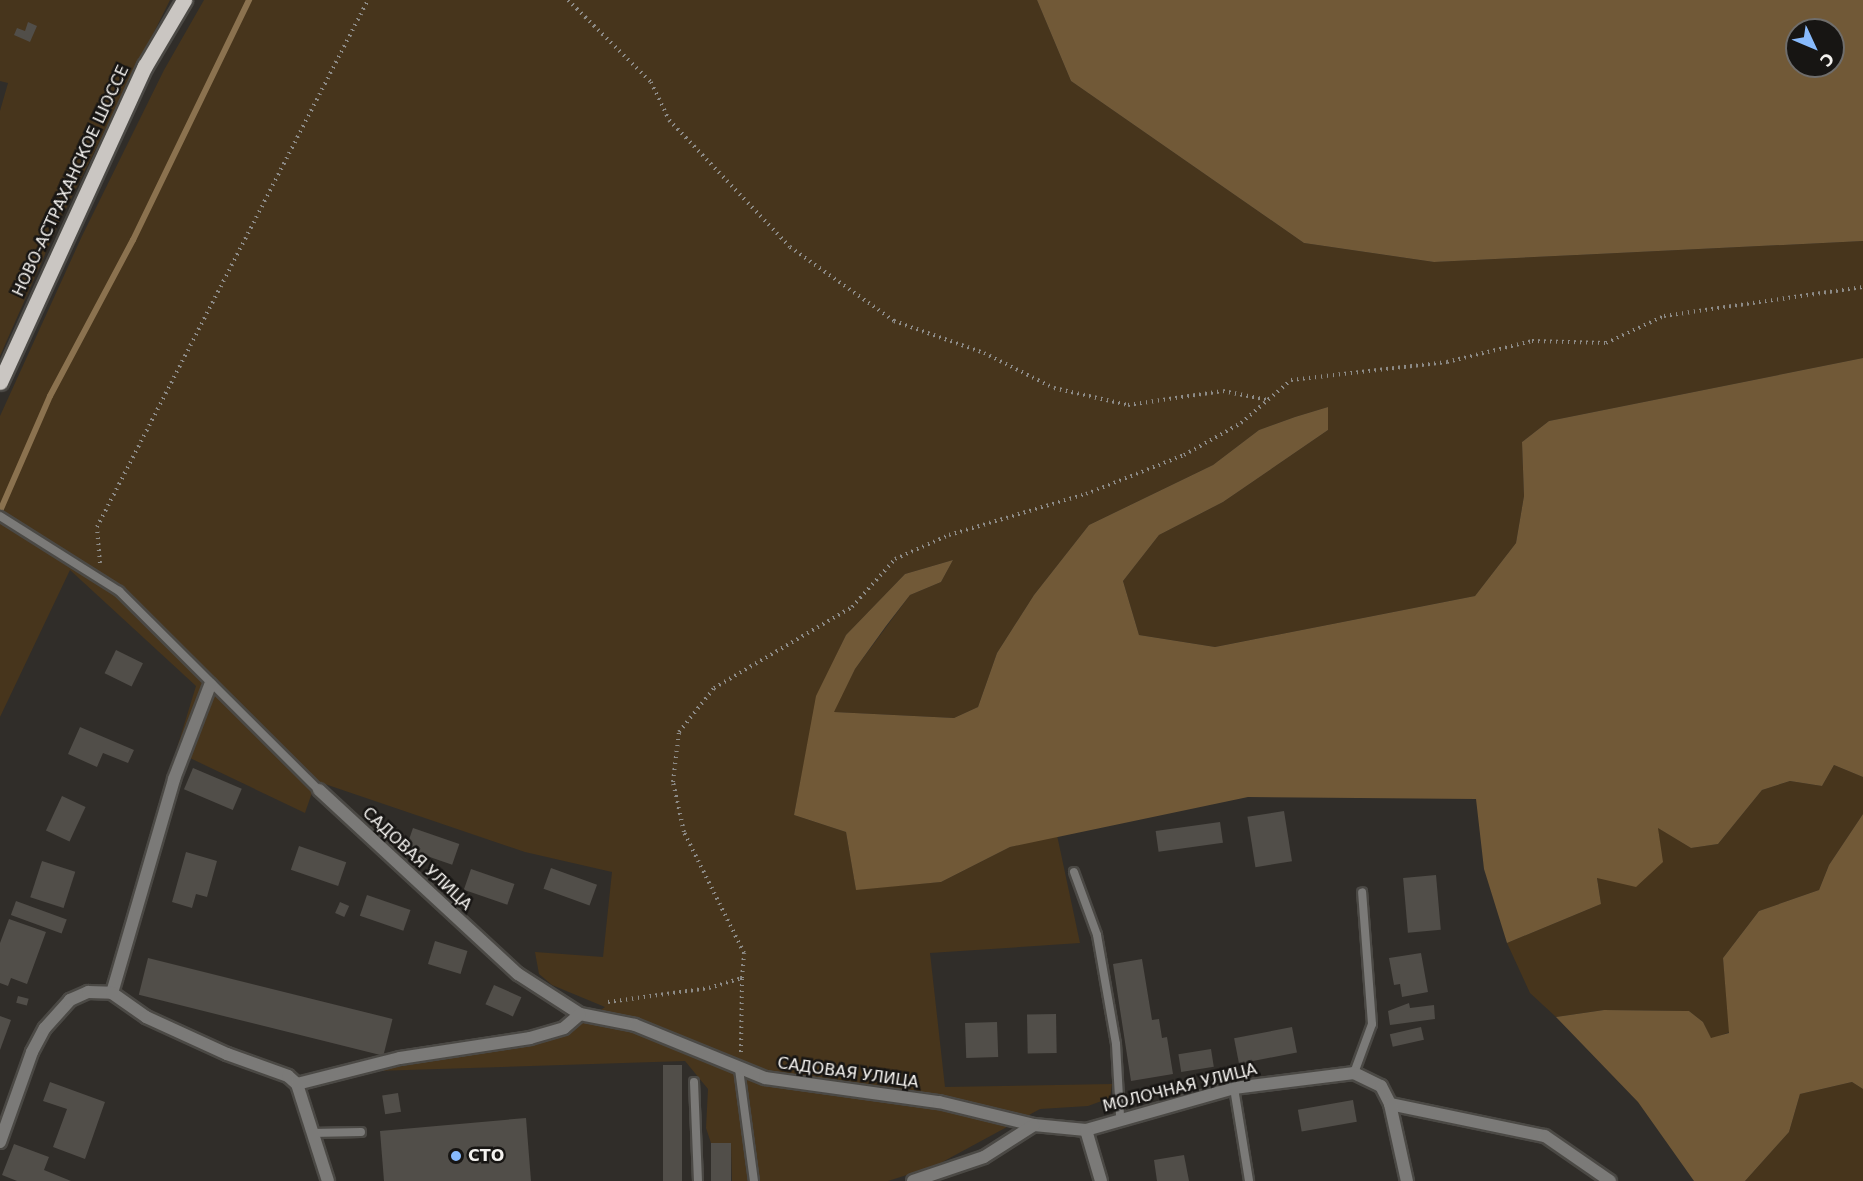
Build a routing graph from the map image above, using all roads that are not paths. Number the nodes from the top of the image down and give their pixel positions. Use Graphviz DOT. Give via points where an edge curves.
graph roads {
  1 [pos="184,0"];
  2 [pos="0,382"];
  3 [pos="0,516"];
  4 [pos="210,685"];
  5 [pos="319,790"];
  6 [pos="1074,872"];
  7 [pos="1362,892"];
  8 [pos="112,993"];
  9 [pos="580,1014"];
  10 [pos="739,1069"];
  11 [pos="1354,1073"];
  12 [pos="694,1082"];
  13 [pos="297,1084"];
  14 [pos="1234,1088"];
  15 [pos="1390,1104"];
  16 [pos="1120,1116"];
  17 [pos="1034,1125"];
  18 [pos="1086,1130"];
  19 [pos="361,1132"];
  20 [pos="312,1133"];
  21 [pos="0,1142"];
  22 [pos="328,1181"];
  23 [pos="698,1181"];
  24 [pos="754,1181"];
  25 [pos="913,1181"];
  26 [pos="1101,1181"];
  27 [pos="1249,1181"];
  28 [pos="1407,1181"];
  29 [pos="1610,1181"];
  1 -- 2 [label="main road, НОВО-АСТРАХАНСКОЕ ШОССЕ" via="145,66"];
  3 -- 4 [label="lane" via="119,591"];
  4 -- 5 [label="lane"];
  4 -- 8 [label="street" via="174,779"];
  5 -- 9 [label="street, САДОВАЯ УЛИЦА" via="519,974"];
  6 -- 16 [label="lane" via="1097,935 1116,1044"];
  7 -- 11 [label="lane" via="1372,1024"];
  8 -- 13 [label="street" via="146,1017 227,1054 288,1076"];
  8 -- 21 [label="street" via="88,992 58,1012 32,1052"];
  9 -- 10 [label="street, САДОВАЯ УЛИЦА" via="634,1025"];
  9 -- 13 [label="street" via="564,1028 530,1038 400,1058"];
  10 -- 17 [label="street, САДОВАЯ УЛИЦА" via="816,1087 939,1102"];
  10 -- 24 [label="lane"];
  11 -- 14 [label="street, МОЛОЧНАЯ УЛИЦА"];
  11 -- 15 [label="street" via="1381,1086"];
  12 -- 23 [label="lane"];
  13 -- 20 [label="street"];
  14 -- 16 [label="street, МОЛОЧНАЯ УЛИЦА"];
  14 -- 27 [label="lane"];
  15 -- 28 [label="street"];
  15 -- 29 [label="street" via="1545,1136"];
  16 -- 18 [label="street, МОЛОЧНАЯ УЛИЦА"];
  17 -- 18 [label="street, САДОВАЯ УЛИЦА"];
  17 -- 25 [label="street" via="984,1157"];
  18 -- 26 [label="street"];
  19 -- 20 [label="lane"];
  20 -- 22 [label="street"];
}
